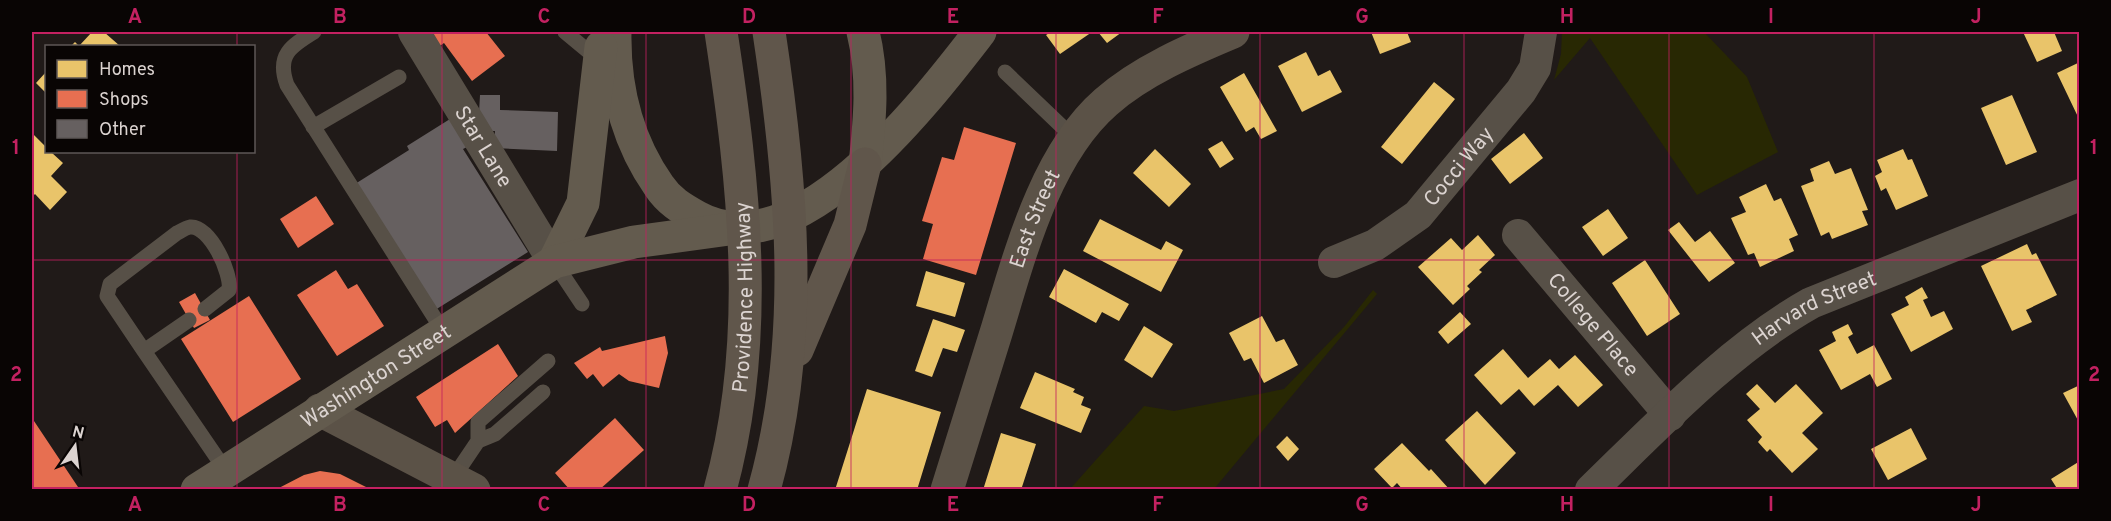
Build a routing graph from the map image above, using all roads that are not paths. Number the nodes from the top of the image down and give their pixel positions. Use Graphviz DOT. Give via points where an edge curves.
graph roads {
  1 [pos="314,32"];
  2 [pos="414,32"];
  3 [pos="565,32"];
  4 [pos="615,32"];
  5 [pos="721,32"];
  6 [pos="769,32"];
  7 [pos="863,32"];
  8 [pos="980,32"];
  9 [pos="1233,32"];
  10 [pos="1541,32"];
  11 [pos="607,55"];
  12 [pos="1005,72"];
  13 [pos="399,77"];
  14 [pos="313,127"];
  15 [pos="1075,139"];
  16 [pos="865,164"];
  17 [pos="2079,195"];
  18 [pos="790,215"];
  19 [pos="744,227"];
  20 [pos="1518,235"];
  21 [pos="554,262"];
  22 [pos="1334,262"];
  23 [pos="582,304"];
  24 [pos="205,309"];
  25 [pos="189,320"];
  26 [pos="443,332"];
  27 [pos="144,351"];
  28 [pos="548,361"];
  29 [pos="786,374"];
  30 [pos="543,392"];
  31 [pos="320,410"];
  32 [pos="1670,415"];
  33 [pos="478,441"];
  34 [pos="226,471"];
  35 [pos="464,484"];
  36 [pos="197,489"];
  37 [pos="720,489"];
  38 [pos="764,489"];
  39 [pos="947,489"];
  40 [pos="1591,489"];
  1 -- 14 [label="lane" via="290,47 282,72"];
  2 -- 21 [label="street, Star Lane"];
  3 -- 11 [label="lane"];
  4 -- 11 [label="main road"];
  5 -- 19 [label="highway, Providence Highway"];
  6 -- 18 [label="highway, Providence Highway"];
  7 -- 16 [label="main road" via="871,100"];
  8 -- 16 [label="main road"];
  9 -- 15 [label="street, East Street" via="1134,82 1106,102"];
  10 -- 22 [label="street, Cocci Way" via="1535,68 1521,91 1418,215 1375,245"];
  11 -- 19 [label="main road" via="628,128 664,193 676,206 704,221 722,227"];
  11 -- 21 [label="main road" via="583,203"];
  12 -- 15 [label="lane"];
  13 -- 14 [label="lane"];
  14 -- 26 [label="lane"];
  15 -- 39 [label="street, East Street" via="1048,186 1031,227"];
  16 -- 18 [label="main road" via="833,192"];
  16 -- 29 [label="highway" via="850,225"];
  17 -- 32 [label="street, Harvard Street" via="1811,303 1755,339"];
  18 -- 19 [label="main road"];
  18 -- 29 [label="highway, Providence Highway" via="791,308"];
  19 -- 21 [label="main road, Washington Street" via="634,242"];
  19 -- 37 [label="highway, Providence Highway" via="743,374"];
  20 -- 32 [label="street, College Place"];
  21 -- 23 [label="lane"];
  21 -- 26 [label="main road, Washington Street"];
  24 -- 27 [label="lane" via="229,290 231,280 206,234 188,227 110,284 107,296"];
  25 -- 27 [label="lane"];
  26 -- 31 [label="main road, Washington Street"];
  27 -- 34 [label="lane"];
  28 -- 33 [label="lane" via="478,422"];
  29 -- 38 [label="highway, Providence Highway"];
  30 -- 33 [label="lane" via="495,434"];
  31 -- 34 [label="main road, Washington Street"];
  31 -- 35 [label="street"];
  32 -- 40 [label="street, Harvard Street"];
  33 -- 35 [label="lane"];
  34 -- 36 [label="main road, Washington Street"];
}
